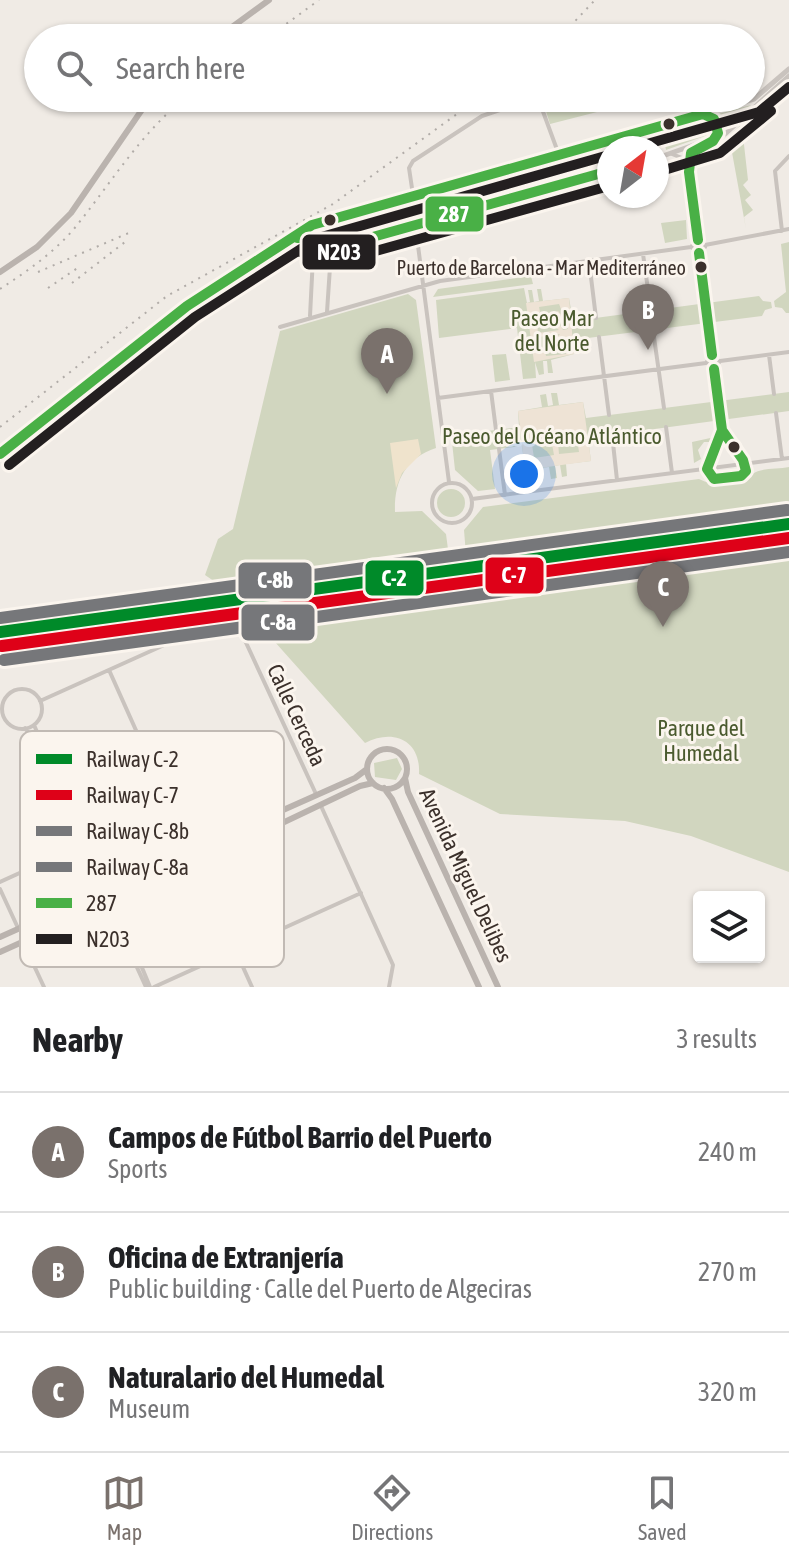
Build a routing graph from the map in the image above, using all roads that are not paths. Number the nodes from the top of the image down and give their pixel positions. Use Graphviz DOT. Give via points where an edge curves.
graph roads {
  1 [pos="269,0"];
  2 [pos="236,24"];
  3 [pos="789,69"];
  4 [pos="789,76"];
  5 [pos="765,90"];
  6 [pos="765,97"];
  7 [pos="140,112"];
  8 [pos="494,112"];
  9 [pos="542,112"];
  10 [pos="710,112"];
  11 [pos="747,112"];
  12 [pos="703,114"];
  13 [pos="629,135"];
  14 [pos="713,141"];
  15 [pos="697,146"];
  16 [pos="672,154"];
  17 [pos="559,155"];
  18 [pos="669,155"];
  19 [pos="789,156"];
  20 [pos="689,172"];
  21 [pos="597,174"];
  22 [pos="441,188"];
  23 [pos="413,195"];
  24 [pos="376,205"];
  25 [pos="449,215"];
  26 [pos="426,222"];
  27 [pos="400,229"];
  28 [pos="789,229"];
  29 [pos="782,231"];
  30 [pos="383,234"];
  31 [pos="369,238"];
  32 [pos="417,238"];
  33 [pos="698,240"];
  34 [pos="282,244"];
  35 [pos="705,245"];
  36 [pos="691,247"];
  37 [pos="699,253"];
  38 [pos="643,254"];
  39 [pos="330,258"];
  40 [pos="589,261"];
  41 [pos="0,272"];
  42 [pos="423,285"];
  43 [pos="651,311"];
  44 [pos="327,312"];
  45 [pos="310,317"];
  46 [pos="596,318"];
  47 [pos="280,327"];
  48 [pos="653,330"];
  49 [pos="599,337"];
  50 [pos="789,352"];
  51 [pos="712,355"];
  52 [pos="769,355"];
  53 [pos="720,361"];
  54 [pos="706,363"];
  55 [pos="659,369"];
  56 [pos="714,369"];
  57 [pos="604,376"];
  58 [pos="491,391"];
  59 [pos="774,394"];
  60 [pos="438,398"];
  61 [pos="664,408"];
  62 [pos="776,413"];
  63 [pos="609,415"];
  64 [pos="666,427"];
  65 [pos="496,430"];
  66 [pos="722,430"];
  67 [pos="612,434"];
  68 [pos="733,447"];
  69 [pos="499,449"];
  70 [pos="716,450"];
  71 [pos="0,454"];
  72 [pos="789,458"];
  73 [pos="782,459"];
  74 [pos="746,464"];
  75 [pos="707,469"];
  76 [pos="672,473"];
  77 [pos="617,480"];
  78 [pos="449,482"];
  79 [pos="505,495"];
  80 [pos="472,499"];
  81 [pos="109,670"];
  82 [pos="40,701"];
  83 [pos="2,718"];
  84 [pos="34,725"];
  85 [pos="25,728"];
  86 [pos="27,731"];
  87 [pos="36,731"];
  88 [pos="136,731"];
  89 [pos="367,769"];
  90 [pos="405,778"];
  91 [pos="373,783"];
  92 [pos="384,788"];
  93 [pos="316,794"];
  94 [pos="321,806"];
  95 [pos="284,809"];
  96 [pos="284,823"];
  97 [pos="20,873"];
  98 [pos="0,882"];
  99 [pos="0,889"];
  100 [pos="361,893"];
  101 [pos="18,928"];
  102 [pos="284,928"];
  103 [pos="0,937"];
  104 [pos="20,942"];
  105 [pos="0,952"];
  106 [pos="35,967"];
  107 [pos="139,967"];
  108 [pos="142,967"];
  109 [pos="196,967"];
  110 [pos="243,967"];
  111 [pos="44,987"];
  112 [pos="150,987"];
  113 [pos="252,987"];
  114 [pos="389,987"];
  115 [pos="479,987"];
  116 [pos="498,987"];
  1 -- 2 [label="main road"];
  3 -- 5 [label="street"];
  4 -- 6 [label="street"];
  7 -- 41 [label="main road" via="71,213 37,247"];
  8 -- 23 [label="street" via="413,161"];
  9 -- 17 [label="street"];
  10 -- 12 [label="street"];
  11 -- 14 [label="street"];
  12 -- 13 [label="street"];
  12 -- 14 [label="street" via="717,124"];
  13 -- 17 [label="street"];
  14 -- 15 [label="street"];
  15 -- 16 [label="street"];
  15 -- 20 [label="street" via="690,154"];
  16 -- 18 [label="street"];
  16 -- 20 [label="street" via="682,158"];
  17 -- 22 [label="street"];
  19 -- 29 [label="street" via="775,171"];
  20 -- 33 [label="street"];
  21 -- 25 [label="street"];
  22 -- 23 [label="street"];
  22 -- 25 [label="street" via="456,198"];
  23 -- 24 [label="street"];
  24 -- 30 [label="street" via="368,222"];
  24 -- 34 [label="street" via="322,220"];
  25 -- 26 [label="street"];
  26 -- 27 [label="street"];
  26 -- 32 [label="street"];
  27 -- 30 [label="street"];
  27 -- 32 [label="street"];
  28 -- 29 [label="street"];
  29 -- 35 [label="street"];
  30 -- 31 [label="street"];
  31 -- 34 [label="street" via="346,241 311,235"];
  31 -- 39 [label="street" via="332,250"];
  32 -- 42 [label="street"];
  33 -- 35 [label="street"];
  33 -- 36 [label="street"];
  34 -- 71 [label="street" via="187,306"];
  35 -- 37 [label="street"];
  36 -- 37 [label="street"];
  36 -- 38 [label="street"];
  37 -- 51 [label="street"];
  38 -- 40 [label="street"];
  38 -- 43 [label="street"];
  39 -- 44 [label="street"];
  39 -- 45 [label="street" via="323,251 314,256"];
  40 -- 42 [label="street"];
  40 -- 46 [label="street"];
  42 -- 44 [label="street"];
  42 -- 60 [label="street"];
  44 -- 45 [label="street"];
  45 -- 47 [label="street"];
  48 -- 55 [label="street"];
  49 -- 57 [label="street"];
  50 -- 52 [label="street"];
  51 -- 53 [label="street"];
  51 -- 54 [label="street"];
  52 -- 53 [label="street"];
  52 -- 59 [label="street"];
  53 -- 56 [label="street"];
  54 -- 55 [label="street"];
  54 -- 56 [label="street"];
  55 -- 57 [label="street"];
  55 -- 61 [label="street"];
  56 -- 66 [label="street"];
  57 -- 58 [label="street"];
  57 -- 63 [label="street"];
  58 -- 60 [label="street"];
  58 -- 65 [label="street"];
  60 -- 78 [label="street"];
  62 -- 73 [label="street"];
  64 -- 76 [label="street"];
  66 -- 68 [label="street"];
  66 -- 70 [label="street"];
  67 -- 77 [label="street"];
  68 -- 70 [label="street"];
  68 -- 74 [label="street"];
  69 -- 79 [label="street"];
  70 -- 75 [label="street"];
  72 -- 73 [label="street"];
  73 -- 74 [label="street"];
  74 -- 75 [label="street"];
  74 -- 75 [label="street" via="744,474 729,479 711,478"];
  75 -- 76 [label="street"];
  76 -- 77 [label="street"];
  77 -- 79 [label="street"];
  78 -- 80 [label="street" via="464,486"];
  78 -- 80 [label="street" via="432,497 432,510 441,521 463,520"];
  79 -- 80 [label="street"];
  81 -- 82 [label="street, Calle Cerceda"];
  81 -- 88 [label="street"];
  81 -- 93 [label="street, Calle Cerceda" via="213,623 236,628"];
  82 -- 83 [label="street, Calle Cerceda" via="32,692 16,690 4,701"];
  82 -- 84 [label="street" via="41,714"];
  83 -- 85 [label="street, Calle Cerceda"];
  84 -- 85 [label="street"];
  84 -- 87 [label="street"];
  85 -- 86 [label="street"];
  89 -- 90 [label="main road" via="376,752 395,750 405,759"];
  89 -- 91 [label="main road"];
  89 -- 93 [label="main road"];
  90 -- 92 [label="main road"];
  90 -- 116 [label="main road, Avenida Miguel Delibes"];
  91 -- 92 [label="main road"];
  91 -- 94 [label="main road"];
  92 -- 115 [label="main road, Avenida Miguel Delibes"];
  93 -- 95 [label="main road"];
  94 -- 96 [label="main road"];
  94 -- 100 [label="street"];
  97 -- 98 [label="street"];
  99 -- 101 [label="street"];
  100 -- 102 [label="street"];
  100 -- 114 [label="street" via="393,965"];
  101 -- 103 [label="main road"];
  104 -- 105 [label="main road"];
  106 -- 111 [label="street"];
  107 -- 112 [label="street"];
  108 -- 112 [label="street"];
  109 -- 112 [label="street"];
  110 -- 113 [label="street"];
}
